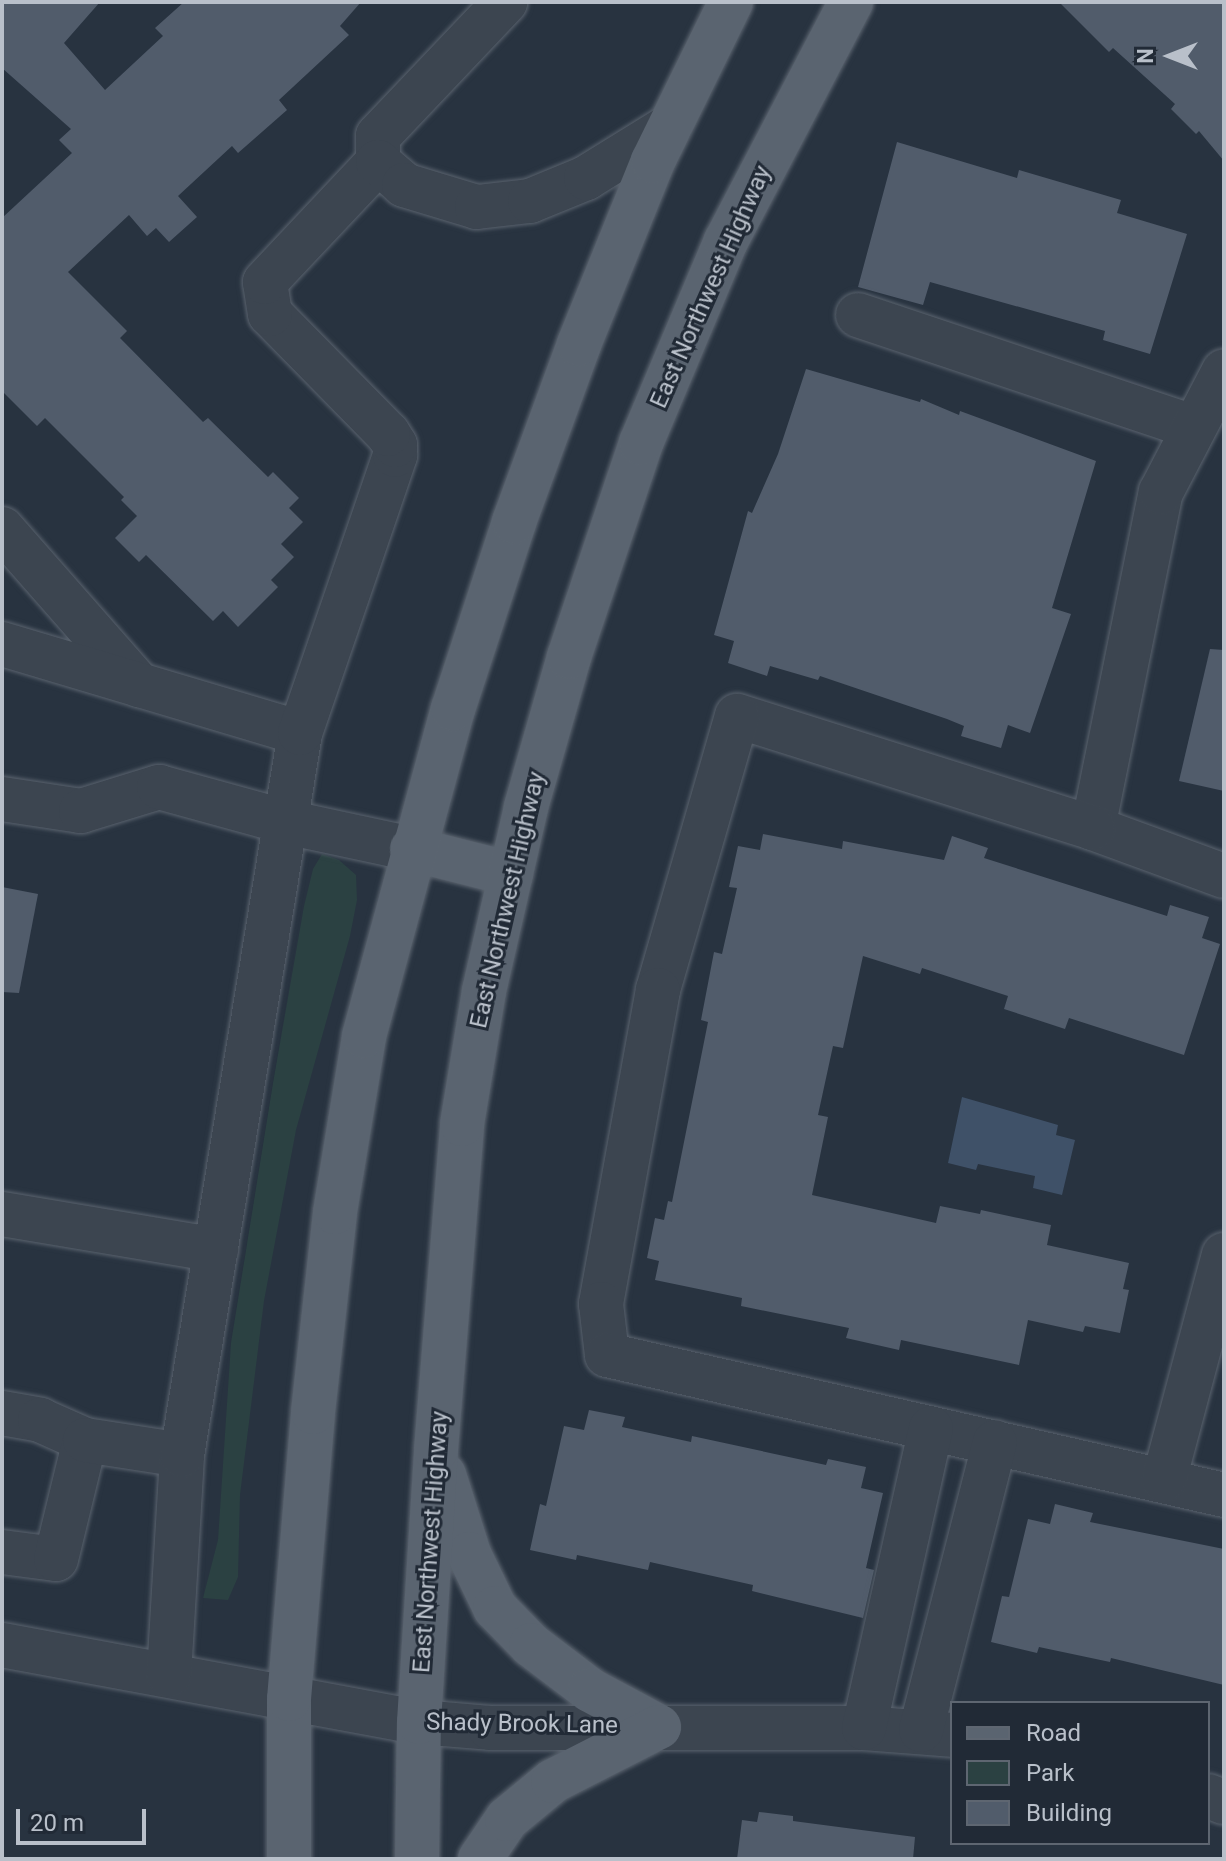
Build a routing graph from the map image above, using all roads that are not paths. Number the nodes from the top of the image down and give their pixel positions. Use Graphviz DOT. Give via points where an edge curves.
graph roads {
  1 [pos="505,2"];
  2 [pos="731,2"];
  3 [pos="851,2"];
  4 [pos="670,126"];
  5 [pos="378,149"];
  6 [pos="858,315"];
  7 [pos="1224,371"];
  8 [pos="1192,427"];
  9 [pos="2,529"];
  10 [pos="2,644"];
  11 [pos="139,685"];
  12 [pos="300,733"];
  13 [pos="2,799"];
  14 [pos="286,822"];
  15 [pos="1093,828"];
  16 [pos="412,849"];
  17 [pos="511,874"];
  18 [pos="1224,876"];
  19 [pos="2,1214"];
  20 [pos="216,1250"];
  21 [pos="1224,1255"];
  22 [pos="2,1413"];
  23 [pos="931,1428"];
  24 [pos="85,1440"];
  25 [pos="995,1442"];
  26 [pos="436,1450"];
  27 [pos="182,1455"];
  28 [pos="1164,1480"];
  29 [pos="1224,1495"];
  30 [pos="2,1552"];
  31 [pos="2,1645"];
  32 [pos="169,1675"];
  33 [pos="289,1699"];
  34 [pos="419,1722"];
  35 [pos="659,1727"];
  36 [pos="864,1728"];
  37 [pos="936,1732"];
  38 [pos="289,1859"];
  39 [pos="417,1859"];
  40 [pos="480,1859"];
  1 -- 5 [label="street"];
  2 -- 4 [label="main road"];
  3 -- 17 [label="main road, East Northwest Highway" via="726,241 641,443 569,657"];
  4 -- 5 [label="street" via="586,178 530,201 477,207 404,185"];
  4 -- 16 [label="main road" via="579,344 514,522"];
  5 -- 12 [label="street" via="265,282 270,314 395,445 393,467"];
  6 -- 8 [label="street"];
  7 -- 8 [label="street"];
  8 -- 15 [label="street" via="1161,492"];
  9 -- 11 [label="street"];
  10 -- 11 [label="street"];
  11 -- 12 [label="street"];
  12 -- 14 [label="street"];
  13 -- 14 [label="street" via="81,811 159,787"];
  14 -- 16 [label="street"];
  14 -- 20 [label="street"];
  15 -- 18 [label="street"];
  15 -- 23 [label="street" via="737,716 658,990 601,1304 607,1355"];
  16 -- 17 [label="main road"];
  16 -- 33 [label="main road" via="364,1036 335,1212"];
  17 -- 26 [label="main road, East Northwest Highway" via="462,1124"];
  19 -- 20 [label="street"];
  20 -- 27 [label="street"];
  21 -- 28 [label="street"];
  22 -- 24 [label="street" via="40,1420"];
  23 -- 25 [label="street"];
  23 -- 36 [label="street"];
  24 -- 27 [label="street"];
  24 -- 30 [label="street" via="56,1559"];
  25 -- 28 [label="street"];
  25 -- 37 [label="street"];
  26 -- 34 [label="main road, East Northwest Highway"];
  26 -- 35 [label="main road" via="469,1554 495,1608 531,1645 590,1690"];
  27 -- 32 [label="street"];
  28 -- 29 [label="street"];
  31 -- 32 [label="street, Shady Brook Lane"];
  32 -- 33 [label="street, Shady Brook Lane"];
  33 -- 34 [label="street, Shady Brook Lane"];
  33 -- 38 [label="main road"];
  34 -- 35 [label="street, Shady Brook Lane" via="490,1728"];
  34 -- 39 [label="main road, East Northwest Highway"];
  35 -- 36 [label="street, Shady Brook Lane"];
  35 -- 40 [label="main road" via="553,1781 507,1819"];
  36 -- 37 [label="street, Shady Brook Lane"];
}
